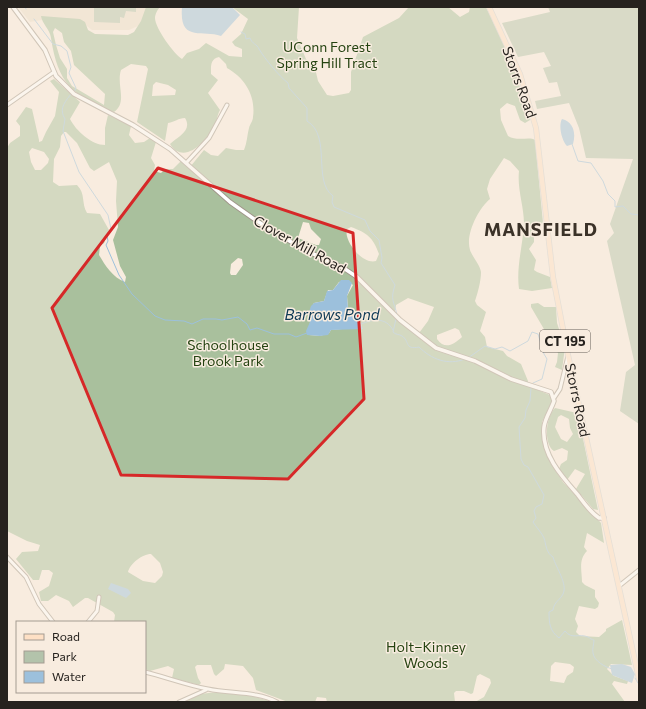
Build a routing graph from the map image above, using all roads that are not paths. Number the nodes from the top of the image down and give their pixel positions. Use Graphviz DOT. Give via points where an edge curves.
graph roads {
  1 [pos="14,7"];
  2 [pos="489,7"];
  3 [pos="54,72"];
  4 [pos="228,105"];
  5 [pos="7,106"];
  6 [pos="187,162"];
  7 [pos="568,355"];
  8 [pos="554,398"];
  9 [pos="604,518"];
  10 [pos="7,557"];
  11 [pos="639,570"];
  12 [pos="619,586"];
  13 [pos="100,597"];
  14 [pos="52,621"];
  15 [pos="89,621"];
  16 [pos="146,672"];
  17 [pos="639,679"];
  18 [pos="209,690"];
  19 [pos="179,702"];
  20 [pos="277,702"];
  1 -- 3 [label="street, Clover Mill Road" via="45,50"];
  2 -- 7 [label="main road, Storrs Road / CT 195" via="520,74 532,115 539,151 553,277"];
  3 -- 5 [label="street"];
  3 -- 6 [label="street, Clover Mill Road" via="63,85 74,94 133,125"];
  4 -- 6 [label="street" via="209,138"];
  6 -- 8 [label="street, Clover Mill Road" via="230,202 257,221 356,277 400,320 436,348 468,358 511,379 549,391"];
  7 -- 8 [label="street" via="560,389"];
  7 -- 9 [label="main road, Storrs Road / CT 195"];
  8 -- 9 [label="street" via="544,427 544,439 549,456 564,480 592,512 599,518"];
  9 -- 12 [label="main road, Storrs Road / CT 195"];
  10 -- 14 [label="street" via="26,576 41,608"];
  11 -- 12 [label="street"];
  12 -- 17 [label="main road, Storrs Road / CT 195"];
  13 -- 15 [label="street" via="97,612"];
  16 -- 18 [label="street"];
  18 -- 19 [label="street"];
  18 -- 20 [label="street" via="247,694"];
}
